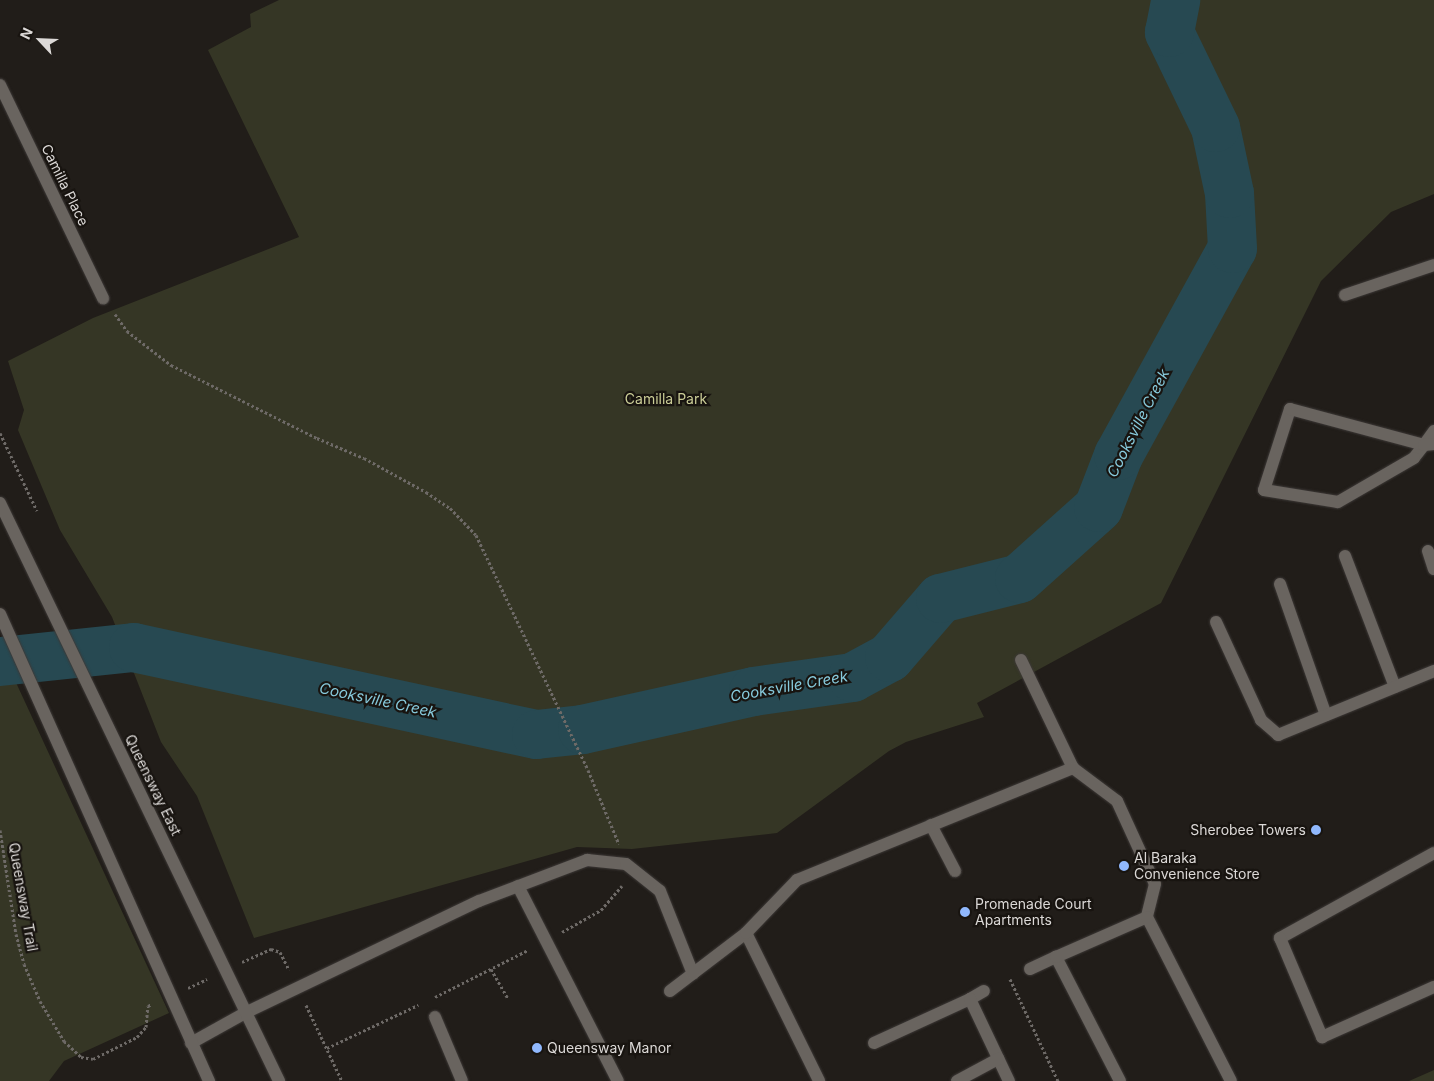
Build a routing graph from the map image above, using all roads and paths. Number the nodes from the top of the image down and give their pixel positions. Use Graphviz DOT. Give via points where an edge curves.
graph roads {
  1 [pos="0,84"];
  2 [pos="1434,264"];
  3 [pos="1345,296"];
  4 [pos="103,298"];
  5 [pos="1434,431"];
  6 [pos="0,433"];
  7 [pos="1429,444"];
  8 [pos="0,503"];
  9 [pos="37,511"];
  10 [pos="1428,551"];
  11 [pos="1346,556"];
  12 [pos="1434,569"];
  13 [pos="1280,584"];
  14 [pos="0,614"];
  15 [pos="1216,622"];
  16 [pos="1021,660"];
  17 [pos="1434,670"];
  18 [pos="1395,687"];
  19 [pos="1326,715"];
  20 [pos="1073,768"];
  21 [pos="930,825"];
  22 [pos="0,830"];
  23 [pos="1434,855"];
  24 [pos="631,867"];
  25 [pos="955,871"];
  26 [pos="518,886"];
  27 [pos="1147,917"];
  28 [pos="746,933"];
  29 [pos="546,941"];
  30 [pos="266,951"];
  31 [pos="281,956"];
  32 [pos="1056,958"];
  33 [pos="1030,968"];
  34 [pos="491,969"];
  35 [pos="693,974"];
  36 [pos="1010,979"];
  37 [pos="1434,987"];
  38 [pos="670,991"];
  39 [pos="984,991"];
  40 [pos="970,999"];
  41 [pos="429,1000"];
  42 [pos="508,1000"];
  43 [pos="153,1004"];
  44 [pos="420,1004"];
  45 [pos="247,1012"];
  46 [pos="435,1017"];
  47 [pos="317,1027"];
  48 [pos="192,1043"];
  49 [pos="874,1043"];
  50 [pos="327,1048"];
  51 [pos="998,1058"];
  52 [pos="209,1081"];
  53 [pos="279,1081"];
  54 [pos="342,1081"];
  55 [pos="462,1081"];
  56 [pos="618,1081"];
  57 [pos="819,1081"];
  58 [pos="957,1081"];
  59 [pos="1009,1081"];
  60 [pos="1058,1081"];
  61 [pos="1120,1081"];
  62 [pos="1230,1081"];
  1 -- 4 [label="main road, Camilla Place"];
  2 -- 3 [label="main road"];
  4 -- 24 [label="path" via="127,331 170,365 364,458 426,492 450,508 476,535"];
  5 -- 7 [label="main road"];
  6 -- 9 [label="path"];
  7 -- 7 [label="main road" via="1414,458 1338,502 1264,490 1290,409"];
  8 -- 45 [label="main road, Queensway East"];
  10 -- 12 [label="main road"];
  11 -- 18 [label="main road"];
  13 -- 19 [label="main road"];
  14 -- 48 [label="main road"];
  15 -- 19 [label="main road" via="1261,720 1278,735"];
  16 -- 20 [label="main road"];
  17 -- 18 [label="main road"];
  18 -- 19 [label="main road"];
  20 -- 21 [label="main road"];
  20 -- 27 [label="main road" via="1117,800 1155,884"];
  21 -- 25 [label="main road"];
  21 -- 28 [label="main road" via="797,880"];
  22 -- 43 [label="path, Queensway Trail" via="16,934 24,964 40,1001 64,1041 81,1057 93,1059 137,1037 146,1027 148,1006"];
  23 -- 37 [label="main road" via="1280,938 1322,1037"];
  24 -- 26 [label="main road" via="587,860"];
  24 -- 29 [label="path" via="601,910"];
  24 -- 35 [label="main road" via="660,891"];
  26 -- 29 [label="main road"];
  26 -- 45 [label="main road" via="479,901"];
  27 -- 32 [label="main road"];
  27 -- 62 [label="main road"];
  28 -- 35 [label="main road"];
  28 -- 57 [label="main road"];
  29 -- 34 [label="path"];
  29 -- 56 [label="main road"];
  30 -- 31 [label="path" via="271,949"];
  32 -- 33 [label="main road"];
  32 -- 61 [label="main road"];
  34 -- 41 [label="path"];
  34 -- 42 [label="path"];
  35 -- 38 [label="main road"];
  36 -- 60 [label="path"];
  39 -- 40 [label="main road"];
  40 -- 49 [label="main road"];
  40 -- 51 [label="main road"];
  44 -- 50 [label="path"];
  45 -- 48 [label="main road"];
  45 -- 53 [label="main road, Queensway East"];
  46 -- 55 [label="main road"];
  47 -- 50 [label="path"];
  48 -- 52 [label="main road"];
  50 -- 54 [label="path"];
  51 -- 58 [label="main road"];
  51 -- 59 [label="main road"];
}
